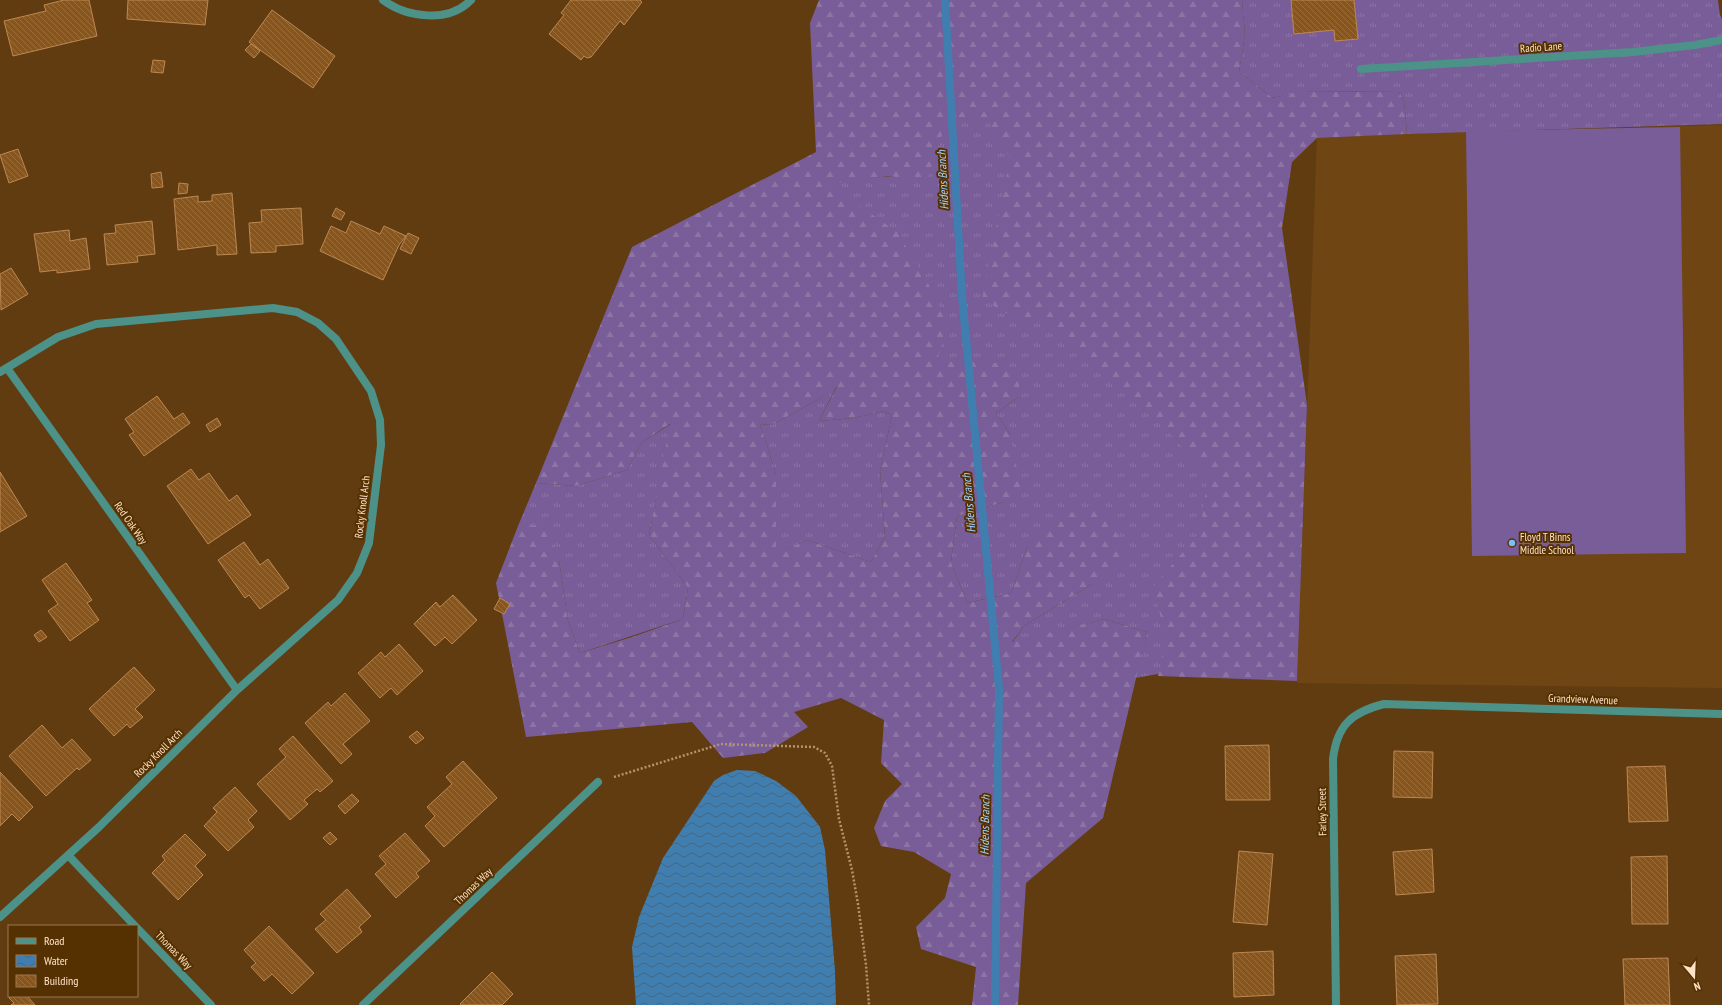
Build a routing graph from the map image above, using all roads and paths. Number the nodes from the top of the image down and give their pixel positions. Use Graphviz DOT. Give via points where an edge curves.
graph roads {
  1 [pos="383,0"];
  2 [pos="471,0"];
  3 [pos="1722,40"];
  4 [pos="1361,69"];
  5 [pos="4,370"];
  6 [pos="237,690"];
  7 [pos="1443,706"];
  8 [pos="1722,714"];
  9 [pos="598,782"];
  10 [pos="68,855"];
  11 [pos="0,917"];
  12 [pos="134,925"];
  13 [pos="138,929"];
  14 [pos="211,1005"];
  15 [pos="363,1005"];
  16 [pos="869,1005"];
  17 [pos="1336,1005"];
  1 -- 2 [label="street" via="407,13 428,16 449,13"];
  3 -- 4 [label="street, Radio Lane" via="1633,52"];
  5 -- 6 [label="street, Red Oak Way"];
  5 -- 6 [label="street, Rocky Knoll Arch" via="58,337 96,324 273,308 297,312 318,323 336,339 371,391 380,420 381,445 369,543 357,573 338,600"];
  6 -- 10 [label="street, Rocky Knoll Arch"];
  7 -- 8 [label="street, Grandview Avenue"];
  7 -- 17 [label="street, Farley Street" via="1384,704 1366,709 1341,730 1334,748"];
  9 -- 15 [label="street, Thomas Way"];
  9 -- 16 [label="path" via="721,744 814,747 825,753 832,766 839,819 852,870 866,965"];
  10 -- 11 [label="street, Rocky Knoll Arch"];
  10 -- 12 [label="street, Thomas Way"];
  13 -- 14 [label="street, Thomas Way"];
}
